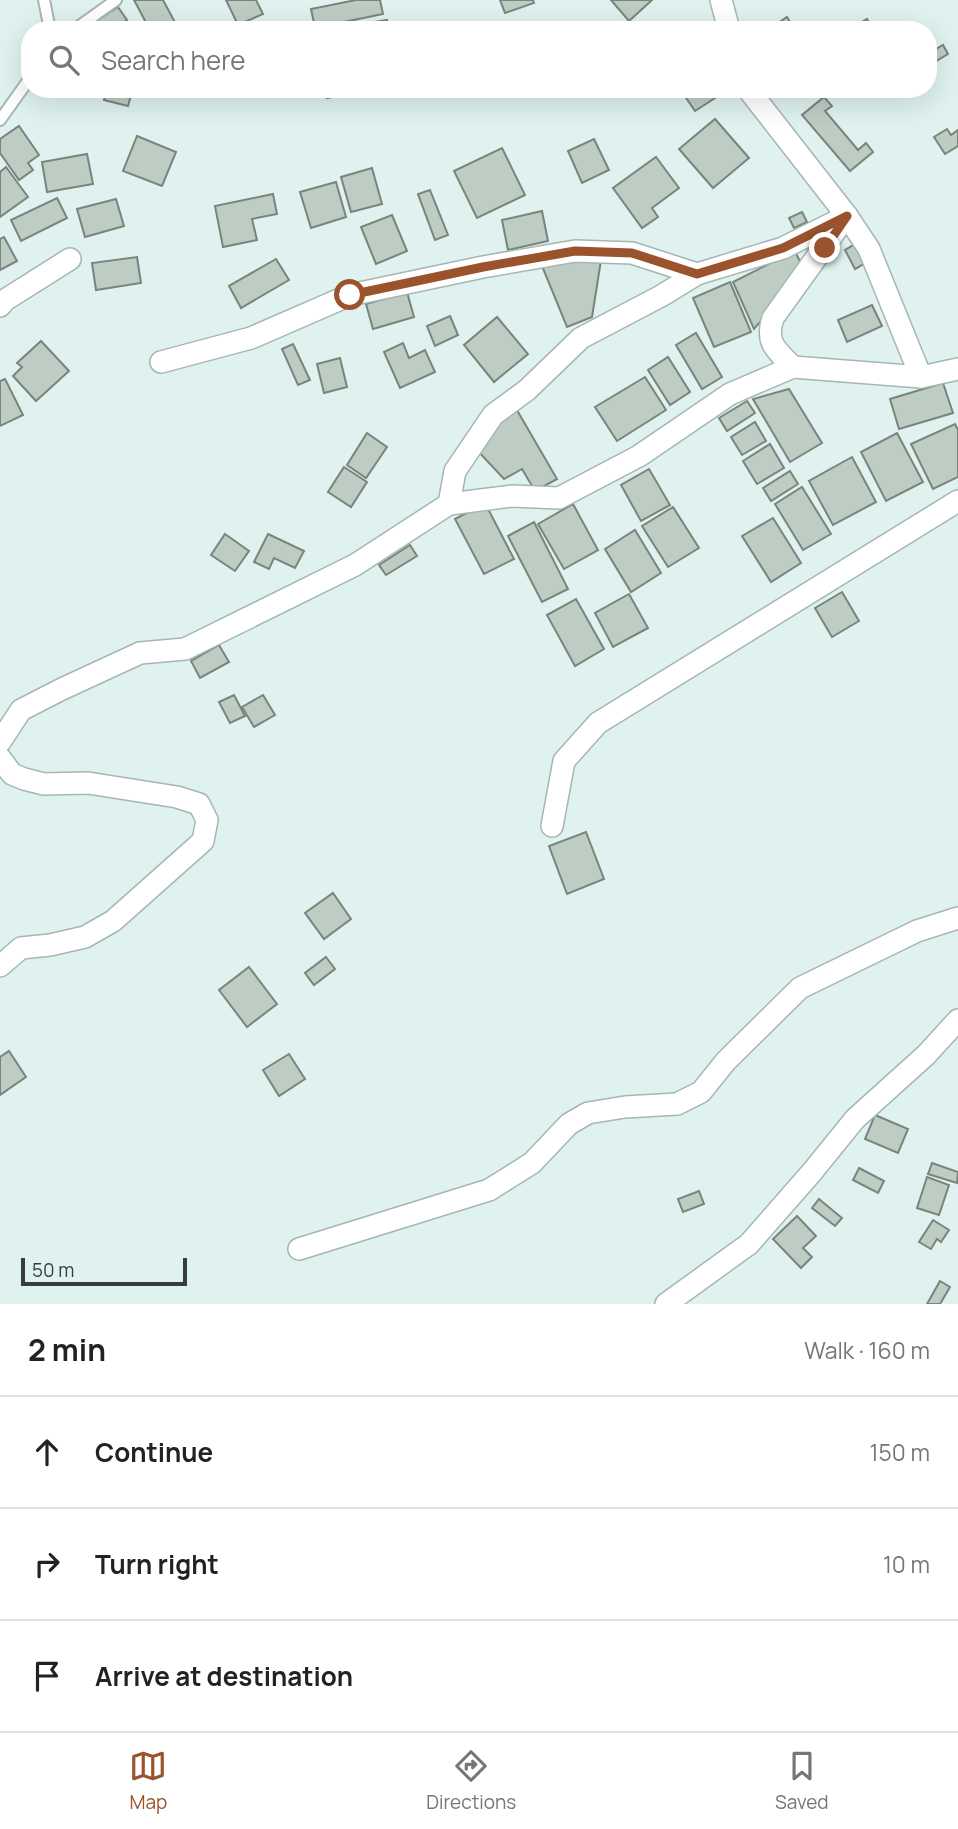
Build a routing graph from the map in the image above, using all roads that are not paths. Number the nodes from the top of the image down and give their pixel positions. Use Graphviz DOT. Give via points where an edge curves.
graph roads {
  1 [pos="44,0"];
  2 [pos="116,0"];
  3 [pos="721,0"];
  4 [pos="48,21"];
  5 [pos="87,21"];
  6 [pos="727,21"];
  7 [pos="21,91"];
  8 [pos="755,98"];
  9 [pos="0,120"];
  10 [pos="847,216"];
  11 [pos="71,258"];
  12 [pos="697,274"];
  13 [pos="0,306"];
  14 [pos="161,362"];
  15 [pos="793,367"];
  16 [pos="958,369"];
  17 [pos="921,377"];
  18 [pos="958,501"];
  19 [pos="449,504"];
  20 [pos="0,742"];
  21 [pos="0,758"];
  22 [pos="552,826"];
  23 [pos="958,918"];
  24 [pos="0,966"];
  25 [pos="958,1020"];
  26 [pos="299,1248"];
  27 [pos="666,1304"];
  1 -- 4 [label="lane"];
  2 -- 5 [label="lane"];
  3 -- 6 [label="street"];
  7 -- 9 [label="lane"];
  8 -- 10 [label="street"];
  10 -- 12 [label="street" via="783,248"];
  10 -- 15 [label="street" via="773,318 769,332 775,349"];
  10 -- 17 [label="street" via="869,249"];
  11 -- 13 [label="street"];
  12 -- 14 [label="street" via="632,253 575,251 350,295 251,338"];
  12 -- 19 [label="street" via="580,338 527,390 493,415 455,471"];
  15 -- 17 [label="street"];
  15 -- 19 [label="street" via="730,394 639,456 559,498 512,496"];
  16 -- 17 [label="street"];
  18 -- 22 [label="street" via="598,723 564,761"];
  19 -- 20 [label="street" via="355,565 185,649 140,653 21,710"];
  21 -- 24 [label="street" via="12,774 44,784 88,783 177,797 199,804 207,821 203,841 113,920 85,937 21,948"];
  23 -- 26 [label="street" via="918,931 800,988 701,1092 677,1104 588,1113 569,1125 532,1163 489,1190"];
  25 -- 27 [label="street" via="855,1119 749,1244"];
}
